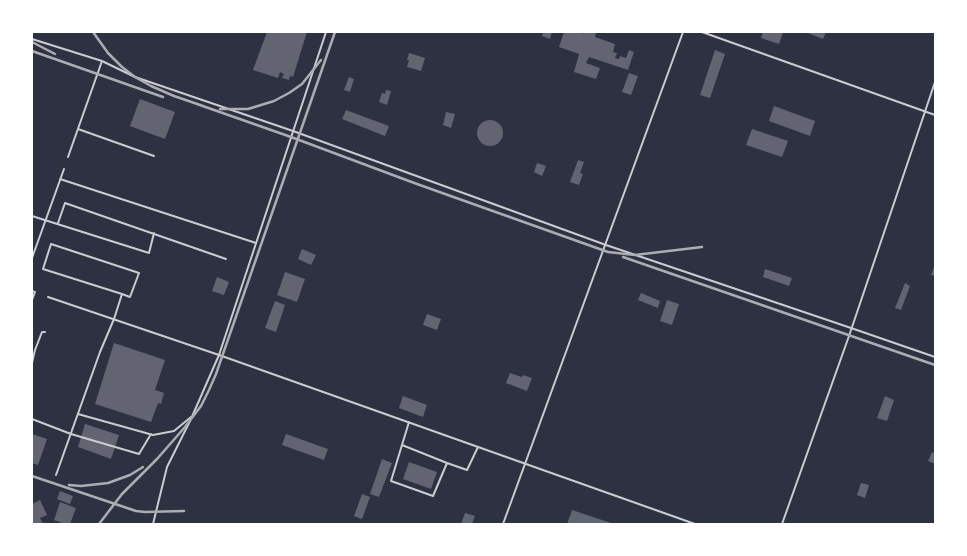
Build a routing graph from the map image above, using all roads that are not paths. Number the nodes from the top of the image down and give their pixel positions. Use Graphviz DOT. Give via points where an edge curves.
graph roads {
  1 [pos="326,32"];
  2 [pos="683,32"];
  3 [pos="702,32"];
  4 [pos="32,39"];
  5 [pos="102,62"];
  6 [pos="935,82"];
  7 [pos="925,111"];
  8 [pos="935,114"];
  9 [pos="78,130"];
  10 [pos="294,131"];
  11 [pos="154,156"];
  12 [pos="68,157"];
  13 [pos="64,169"];
  14 [pos="60,179"];
  15 [pos="32,216"];
  16 [pos="46,219"];
  17 [pos="58,223"];
  18 [pos="154,233"];
  19 [pos="256,243"];
  20 [pos="606,245"];
  21 [pos="32,258"];
  22 [pos="226,259"];
  23 [pos="32,291"];
  24 [pos="122,294"];
  25 [pos="48,297"];
  26 [pos="32,300"];
  27 [pos="114,319"];
  28 [pos="851,328"];
  29 [pos="45,332"];
  30 [pos="219,355"];
  31 [pos="935,357"];
  32 [pos="32,363"];
  33 [pos="78,414"];
  34 [pos="192,416"];
  35 [pos="32,419"];
  36 [pos="409,422"];
  37 [pos="71,434"];
  38 [pos="151,434"];
  39 [pos="402,445"];
  40 [pos="478,447"];
  41 [pos="447,463"];
  42 [pos="525,464"];
  43 [pos="56,475"];
  44 [pos="153,524"];
  45 [pos="503,524"];
  46 [pos="695,524"];
  47 [pos="782,524"];
  1 -- 10 [label="lane"];
  2 -- 20 [label="lane"];
  3 -- 7 [label="lane"];
  4 -- 5 [label="lane"];
  5 -- 9 [label="lane"];
  5 -- 10 [label="lane" via="135,77"];
  6 -- 7 [label="lane"];
  7 -- 8 [label="lane"];
  7 -- 28 [label="lane"];
  9 -- 11 [label="lane"];
  9 -- 12 [label="lane"];
  10 -- 19 [label="lane"];
  10 -- 20 [label="lane"];
  13 -- 14 [label="lane"];
  14 -- 16 [label="lane"];
  14 -- 19 [label="lane"];
  15 -- 16 [label="lane"];
  16 -- 17 [label="lane"];
  16 -- 21 [label="lane"];
  17 -- 18 [label="lane" via="64,203"];
  17 -- 18 [label="lane" via="149,253"];
  18 -- 22 [label="lane"];
  19 -- 30 [label="lane"];
  20 -- 28 [label="lane"];
  20 -- 42 [label="lane"];
  23 -- 26 [label="lane"];
  24 -- 24 [label="lane" via="130,297 139,273 51,244 43,269"];
  24 -- 27 [label="lane"];
  25 -- 27 [label="lane"];
  27 -- 30 [label="lane"];
  27 -- 33 [label="lane"];
  28 -- 31 [label="lane"];
  28 -- 47 [label="lane"];
  29 -- 32 [label="lane" via="42,332"];
  30 -- 34 [label="lane"];
  30 -- 36 [label="lane"];
  33 -- 37 [label="lane"];
  33 -- 38 [label="lane"];
  34 -- 38 [label="lane" via="174,431"];
  34 -- 44 [label="lane" via="167,467"];
  35 -- 37 [label="lane"];
  36 -- 39 [label="lane"];
  36 -- 40 [label="lane"];
  37 -- 38 [label="lane" via="139,454"];
  37 -- 43 [label="lane"];
  39 -- 41 [label="lane"];
  39 -- 41 [label="lane" via="391,481 433,496"];
  40 -- 41 [label="lane" via="467,470"];
  40 -- 42 [label="lane"];
  42 -- 45 [label="lane"];
  42 -- 46 [label="lane"];
}
